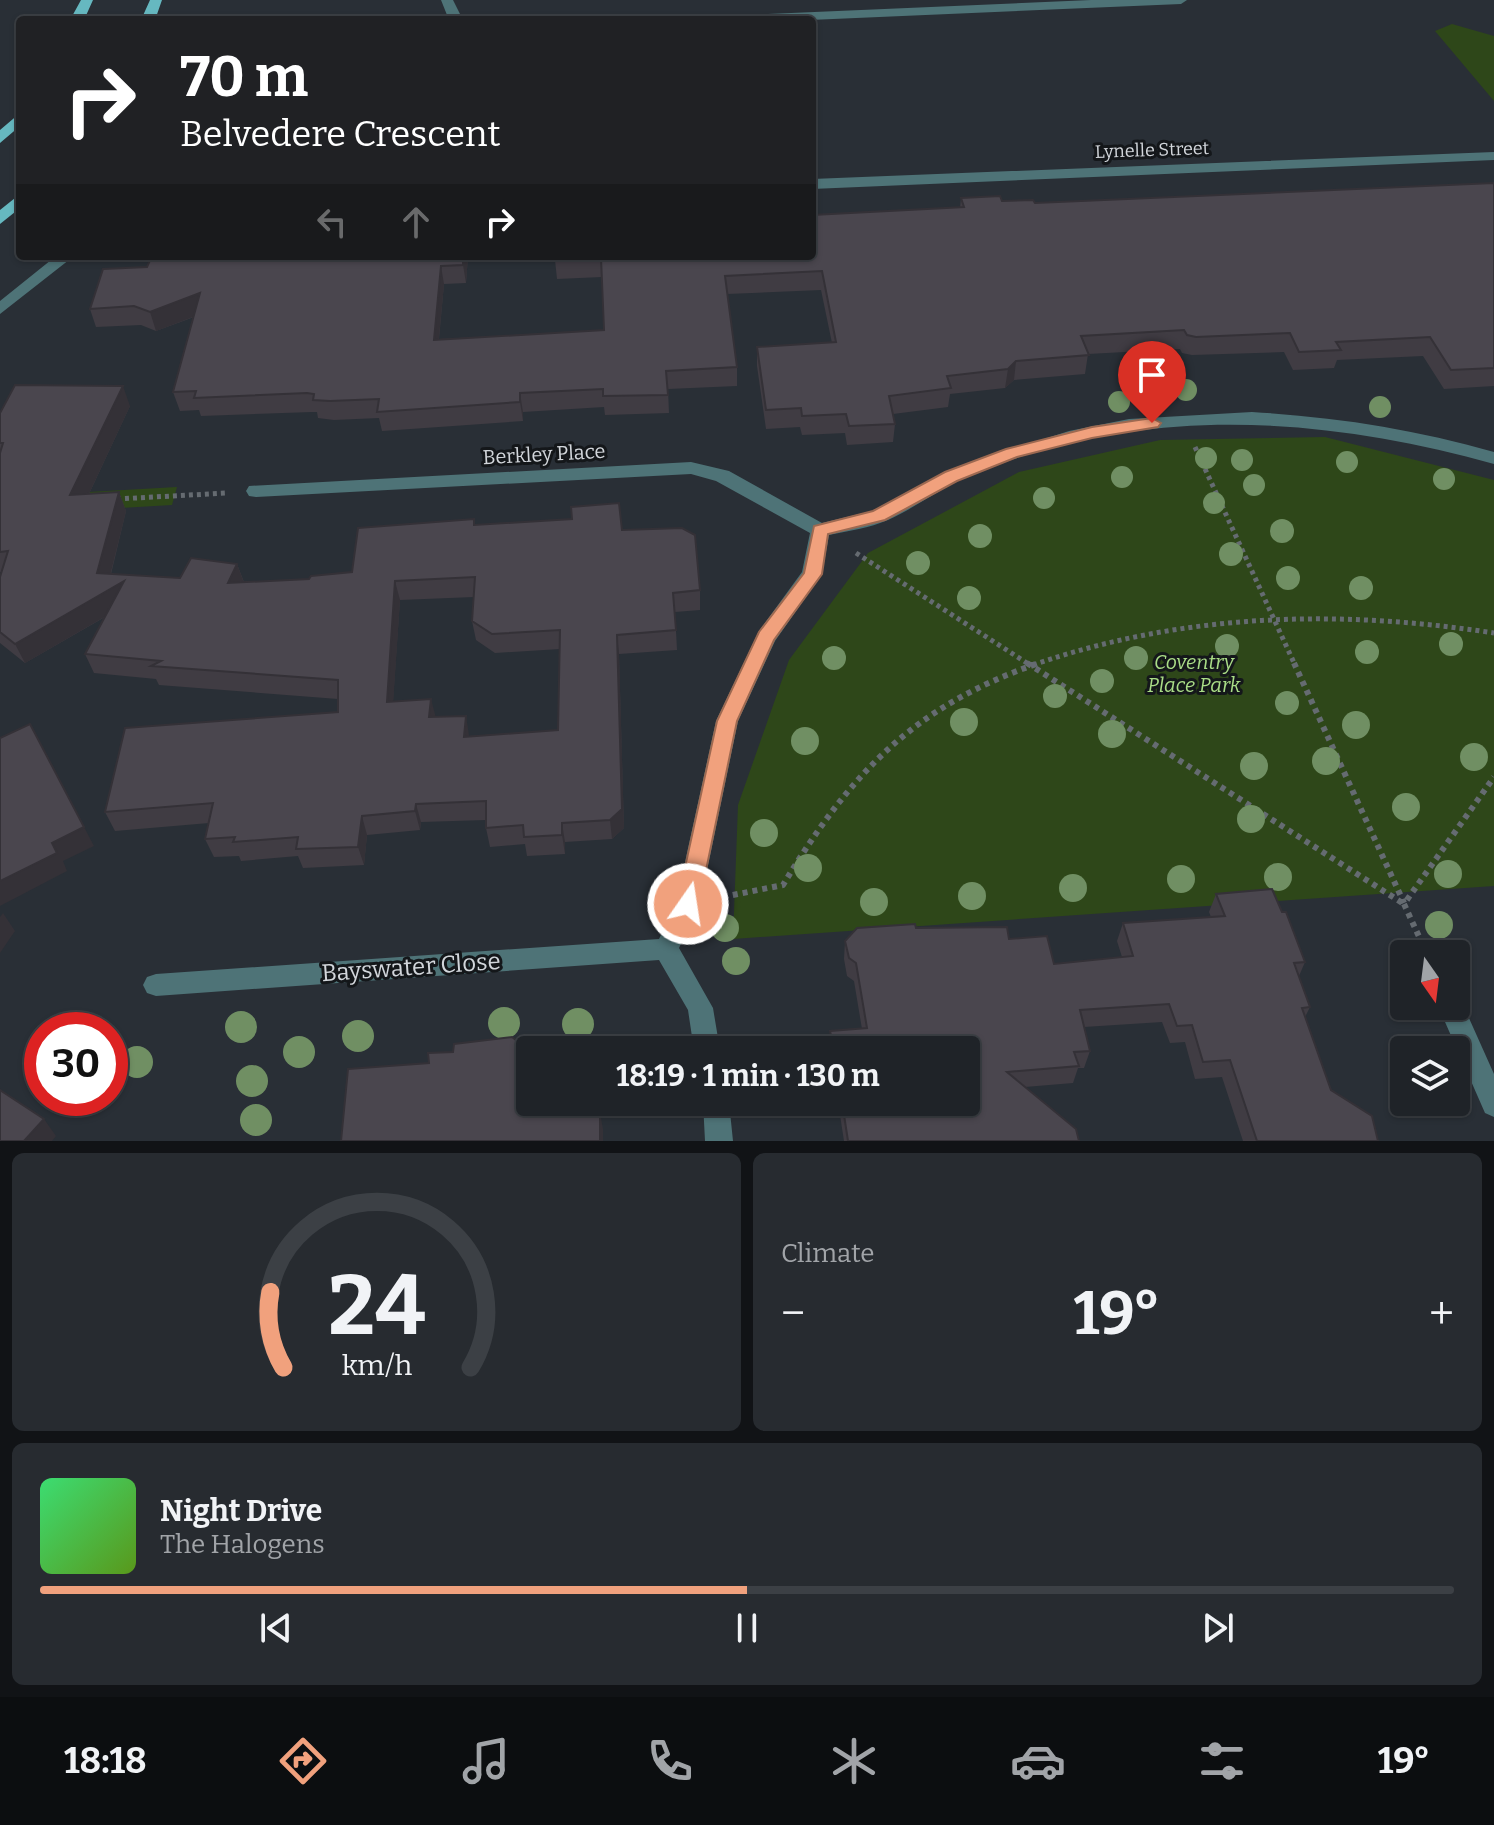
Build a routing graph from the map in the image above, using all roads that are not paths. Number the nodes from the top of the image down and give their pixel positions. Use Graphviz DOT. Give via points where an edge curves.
graph roads {
  1 [pos="1181,0"];
  2 [pos="811,16"];
  3 [pos="16,121"];
  4 [pos="0,139"];
  5 [pos="1494,156"];
  6 [pos="816,184"];
  7 [pos="16,203"];
  8 [pos="0,219"];
  9 [pos="61,260"];
  10 [pos="0,309"];
  11 [pos="1494,458"];
  12 [pos="256,491"];
  13 [pos="820,530"];
  14 [pos="666,949"];
  15 [pos="156,985"];
  16 [pos="1457,1020"];
  17 [pos="705,1036"];
  18 [pos="1494,1104"];
  19 [pos="717,1116"];
  20 [pos="719,1141"];
  1 -- 2 [label="street"];
  3 -- 4 [label="main road"];
  5 -- 6 [label="street, Lynelle Street"];
  7 -- 8 [label="main road"];
  9 -- 10 [label="street"];
  11 -- 13 [label="street" via="1293,418 1182,419 1092,432 1012,453 951,476 879,516"];
  12 -- 13 [label="street, Berkley Place" via="691,468 722,476"];
  13 -- 14 [label="street" via="812,574 766,637 727,721 688,904"];
  14 -- 15 [label="street, Bayswater Close"];
  14 -- 17 [label="street" via="700,1008"];
  16 -- 18 [label="street"];
  19 -- 20 [label="street"];
}
